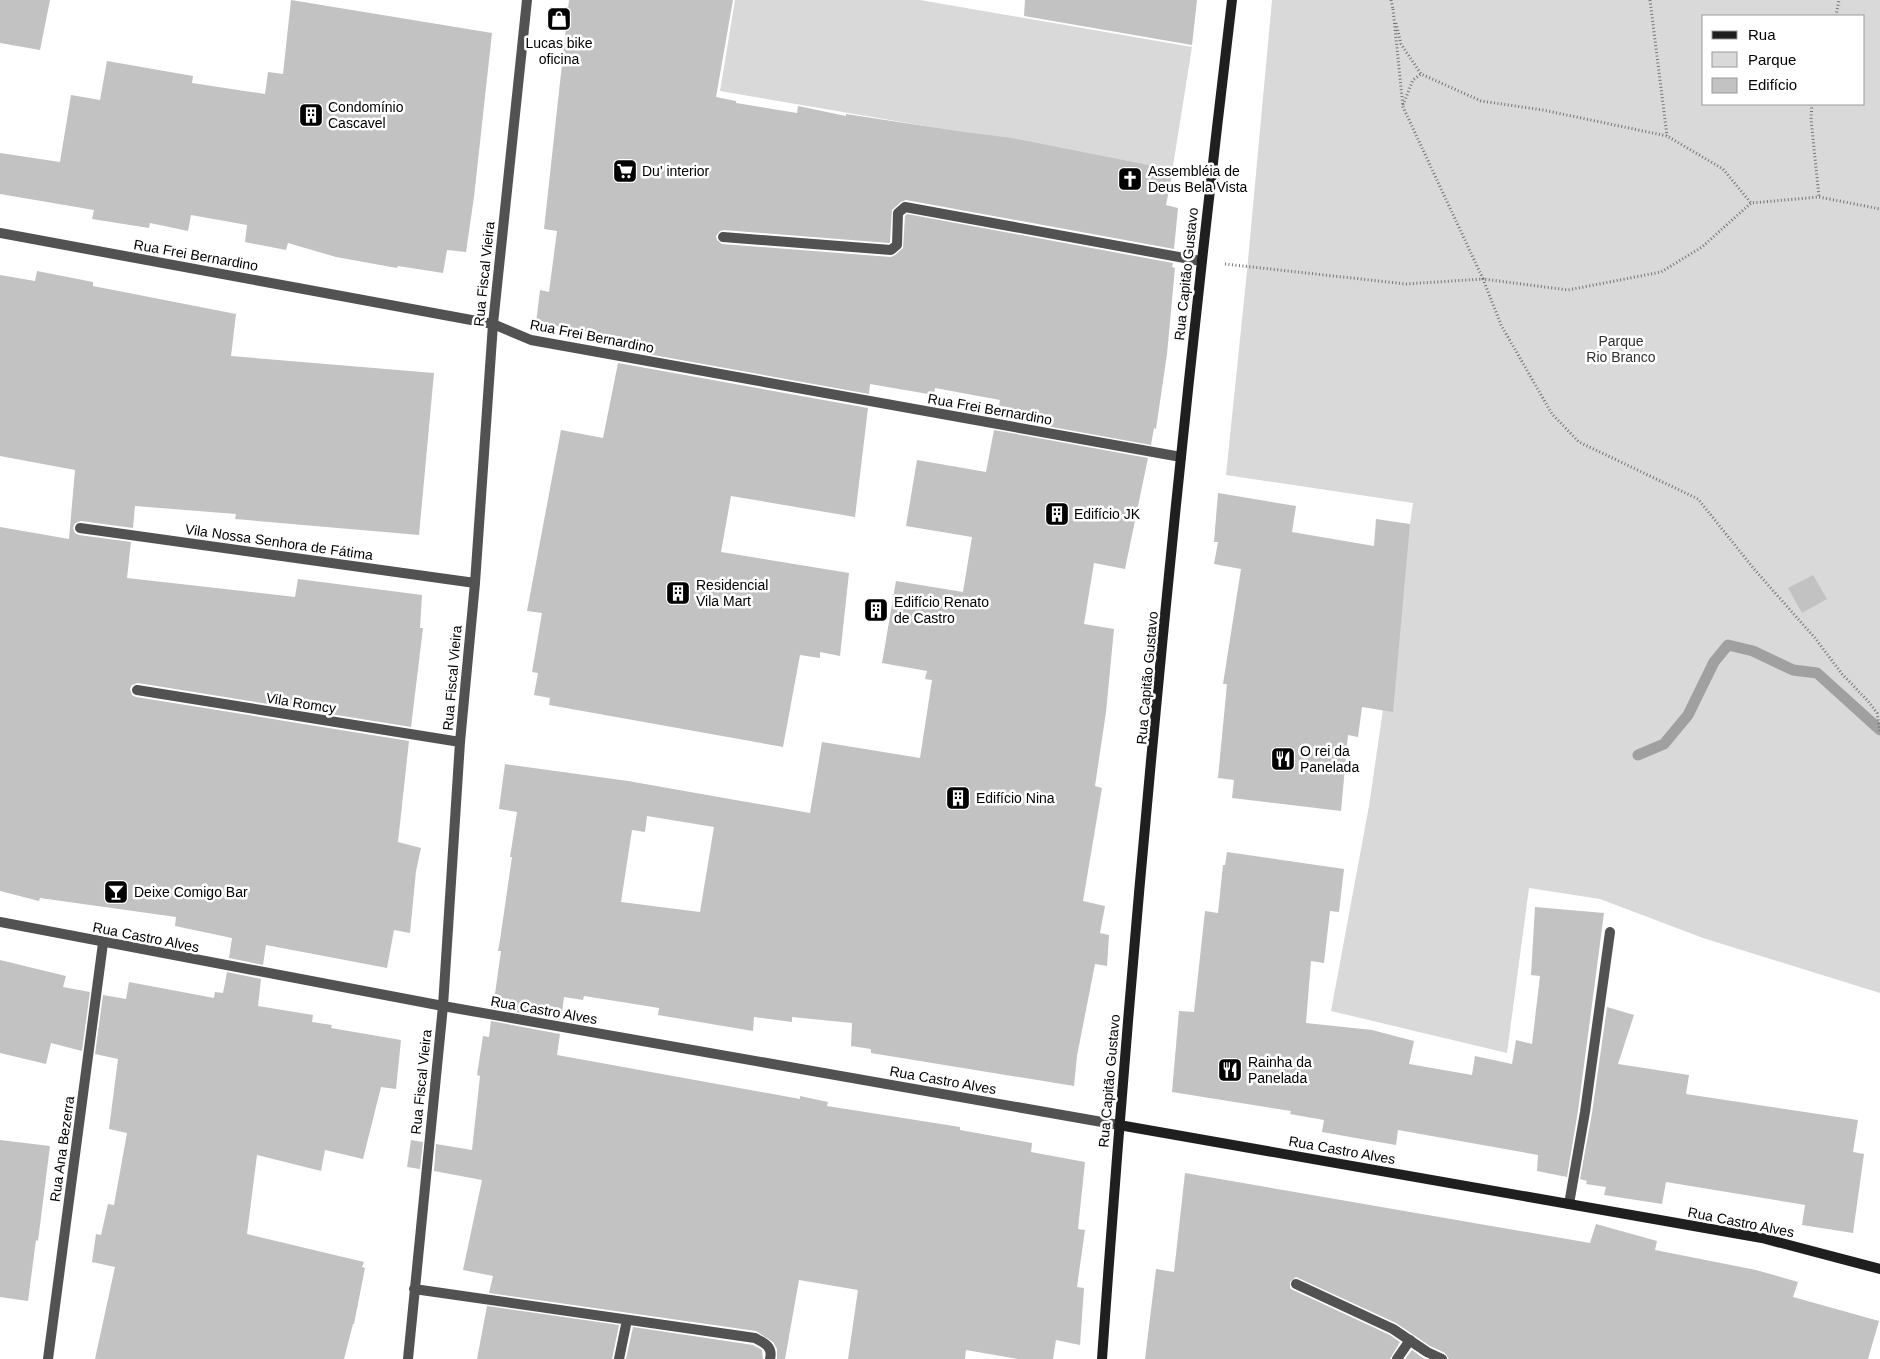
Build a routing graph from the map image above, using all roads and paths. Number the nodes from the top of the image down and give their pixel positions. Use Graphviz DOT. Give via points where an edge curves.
graph roads {
  1 [pos="527,0"];
  2 [pos="1232,0"];
  3 [pos="1391,0"];
  4 [pos="1650,0"];
  5 [pos="1838,0"];
  6 [pos="1392,9"];
  7 [pos="1836,15"];
  8 [pos="1421,74"];
  9 [pos="1812,105"];
  10 [pos="1403,107"];
  11 [pos="1668,136"];
  12 [pos="1819,197"];
  13 [pos="1752,203"];
  14 [pos="1880,209"];
  15 [pos="0,233"];
  16 [pos="723,237"];
  17 [pos="1201,261"];
  18 [pos="1483,279"];
  19 [pos="493,324"];
  20 [pos="1181,457"];
  21 [pos="80,528"];
  22 [pos="475,583"];
  23 [pos="137,690"];
  24 [pos="1880,731"];
  25 [pos="460,742"];
  26 [pos="0,922"];
  27 [pos="1610,932"];
  28 [pos="103,943"];
  29 [pos="443,1006"];
  30 [pos="1119,1125"];
  31 [pos="1568,1204"];
  32 [pos="1880,1269"];
  33 [pos="1296,1284"];
  34 [pos="414,1289"];
  35 [pos="626,1320"];
  36 [pos="1410,1340"];
  37 [pos="48,1359"];
  38 [pos="408,1359"];
  39 [pos="619,1359"];
  40 [pos="770,1359"];
  41 [pos="1102,1359"];
  42 [pos="1397,1359"];
  43 [pos="1442,1359"];
  1 -- 19 [label="street, Rua Fiscal Vieira"];
  2 -- 17 [label="street, Rua Capitão Gustavo"];
  3 -- 6 [label="path"];
  4 -- 11 [label="path"];
  5 -- 7 [label="path"];
  6 -- 8 [label="path" via="1401,44"];
  6 -- 10 [label="path"];
  8 -- 10 [label="path" via="1413,80"];
  8 -- 11 [label="path" via="1481,101 1543,110"];
  9 -- 12 [label="path"];
  10 -- 18 [label="path"];
  11 -- 13 [label="path" via="1724,169"];
  12 -- 13 [label="path"];
  12 -- 14 [label="path"];
  13 -- 18 [label="path" via="1702,247 1661,272 1568,290"];
  15 -- 19 [label="street, Rua Frei Bernardino"];
  16 -- 17 [label="street" via="891,250 898,245 898,213 905,208"];
  17 -- 18 [label="path" via="1406,284"];
  17 -- 20 [label="street, Rua Capitão Gustavo"];
  18 -- 24 [label="path" via="1500,326 1552,414 1579,442 1698,499 1842,674 1868,701 1877,713"];
  19 -- 20 [label="street, Rua Frei Bernardino" via="531,340"];
  19 -- 22 [label="street, Rua Fiscal Vieira"];
  20 -- 30 [label="street, Rua Capitão Gustavo"];
  21 -- 22 [label="street, Vila Nossa Senhora de Fátima"];
  22 -- 25 [label="street, Rua Fiscal Vieira"];
  23 -- 25 [label="street, Vila Romcy"];
  25 -- 29 [label="street, Rua Fiscal Vieira"];
  26 -- 28 [label="street, Rua Castro Alves"];
  27 -- 31 [label="street" via="1585,1112"];
  28 -- 29 [label="street, Rua Castro Alves"];
  28 -- 37 [label="street, Rua Ana Bezerra"];
  29 -- 30 [label="street, Rua Castro Alves"];
  29 -- 34 [label="street, Rua Fiscal Vieira"];
  30 -- 31 [label="street, Rua Castro Alves"];
  30 -- 41 [label="street, Rua Capitão Gustavo"];
  31 -- 32 [label="street, Rua Castro Alves" via="1762,1238"];
  33 -- 36 [label="street"];
  34 -- 35 [label="street"];
  34 -- 38 [label="street, Rua Fiscal Vieira"];
  35 -- 39 [label="street"];
  35 -- 40 [label="street" via="756,1338 766,1343"];
  36 -- 42 [label="street"];
  36 -- 43 [label="street"];
}
